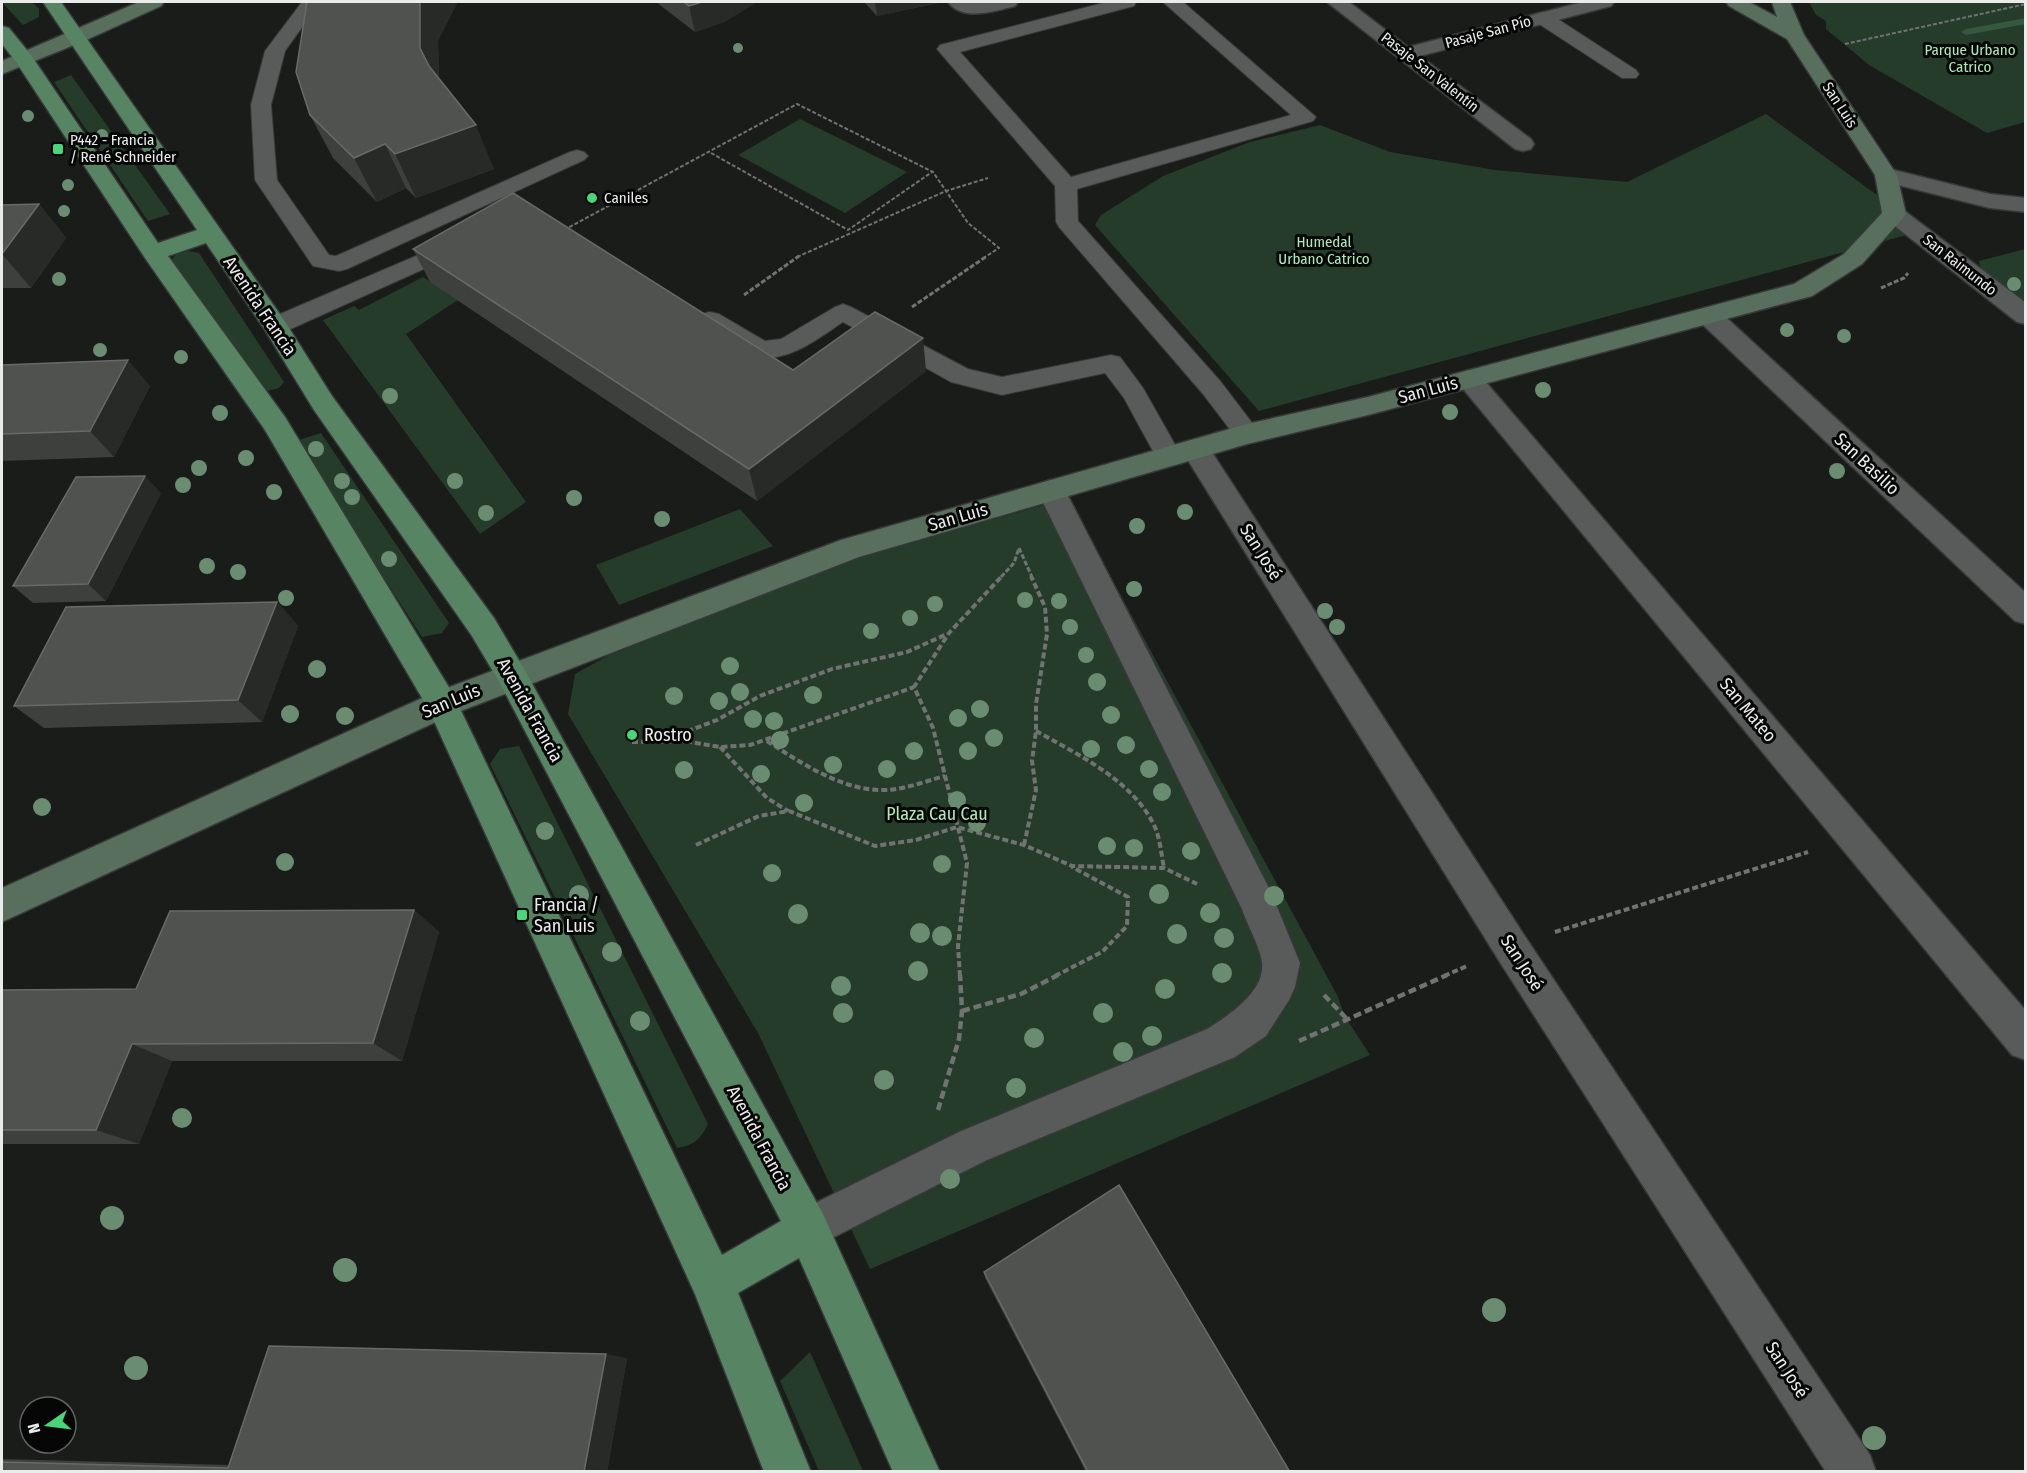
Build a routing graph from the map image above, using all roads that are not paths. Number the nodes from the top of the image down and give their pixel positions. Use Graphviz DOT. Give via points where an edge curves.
graph roads {
  1 [pos="52,2"];
  2 [pos="154,2"];
  3 [pos="311,2"];
  4 [pos="958,2"];
  5 [pos="1008,2"];
  6 [pos="1127,2"];
  7 [pos="1172,2"];
  8 [pos="1337,2"];
  9 [pos="1604,2"];
  10 [pos="1736,2"];
  11 [pos="1781,2"];
  12 [pos="1544,18"];
  13 [pos="2,32"];
  14 [pos="1794,35"];
  15 [pos="77,37"];
  16 [pos="1407,53"];
  17 [pos="13,64"];
  18 [pos="1629,74"];
  19 [pos="1523,144"];
  20 [pos="577,156"];
  21 [pos="1886,175"];
  22 [pos="1066,185"];
  23 [pos="2025,205"];
  24 [pos="1894,214"];
  25 [pos="211,233"];
  26 [pos="475,238"];
  27 [pos="153,253"];
  28 [pos="700,314"];
  29 [pos="1709,316"];
  30 [pos="2025,316"];
  31 [pos="275,326"];
  32 [pos="1469,379"];
  33 [pos="299,414"];
  34 [pos="1247,434"];
  35 [pos="1183,453"];
  36 [pos="1051,490"];
  37 [pos="2025,612"];
  38 [pos="512,676"];
  39 [pos="442,704"];
  40 [pos="2,905"];
  41 [pos="2025,1041"];
  42 [pos="808,1229"];
  43 [pos="713,1284"];
  44 [pos="788,1472"];
  45 [pos="917,1472"];
  46 [pos="1853,1472"];
  1 -- 15 [label="main road, Avenida Francia"];
  2 -- 15 [label="street"];
  3 -- 20 [label="lane" via="275,51 261,105 266,180 321,261 339,264"];
  4 -- 5 [label="street" via="982,9"];
  6 -- 22 [label="lane" via="947,49"];
  7 -- 22 [label="lane" via="1306,117"];
  8 -- 16 [label="street, Pasaje San Valentín"];
  9 -- 12 [label="street, Pasaje San Pío"];
  10 -- 14 [label="street"];
  11 -- 14 [label="street, San Luis"];
  12 -- 16 [label="street, Pasaje San Pío"];
  12 -- 18 [label="lane"];
  13 -- 17 [label="main road, Avenida Francia"];
  14 -- 21 [label="street, San Luis"];
  15 -- 17 [label="street"];
  15 -- 25 [label="main road, Avenida Francia"];
  16 -- 19 [label="street, Pasaje San Valentín"];
  17 -- 27 [label="main road, Avenida Francia"];
  21 -- 23 [label="street" via="1990,201"];
  21 -- 24 [label="street, San Luis"];
  22 -- 34 [label="lane" via="1067,222 1212,388"];
  24 -- 29 [label="street, San Luis" via="1853,259 1803,290"];
  24 -- 30 [label="street, San Raimundo"];
  25 -- 27 [label="main road"];
  25 -- 31 [label="main road, Avenida Francia"];
  26 -- 31 [label="lane"];
  27 -- 33 [label="main road, Avenida Francia"];
  28 -- 35 [label="lane" via="761,350 787,346 843,312 960,376 1002,386 1111,363"];
  29 -- 32 [label="street, San Luis"];
  29 -- 37 [label="street, San Basilio"];
  31 -- 33 [label="main road, Avenida Francia"];
  32 -- 34 [label="street, San Luis"];
  32 -- 41 [label="street, San Mateo"];
  33 -- 38 [label="main road, Avenida Francia" via="483,627"];
  33 -- 39 [label="main road, Avenida Francia"];
  34 -- 35 [label="street, San Luis"];
  35 -- 36 [label="street, San Luis"];
  35 -- 46 [label="street, San José" via="1511,946"];
  36 -- 38 [label="street, San Luis" via="851,548"];
  36 -- 42 [label="street" via="1258,904 1281,963 1276,987 1252,1023 1221,1043 973,1146"];
  38 -- 39 [label="street, San Luis"];
  38 -- 42 [label="main road, Avenida Francia"];
  39 -- 40 [label="street, San Luis"];
  39 -- 43 [label="main road, Avenida Francia"];
  42 -- 43 [label="main road"];
  42 -- 45 [label="main road, Avenida Francia"];
  43 -- 44 [label="main road, Avenida Francia"];
}
